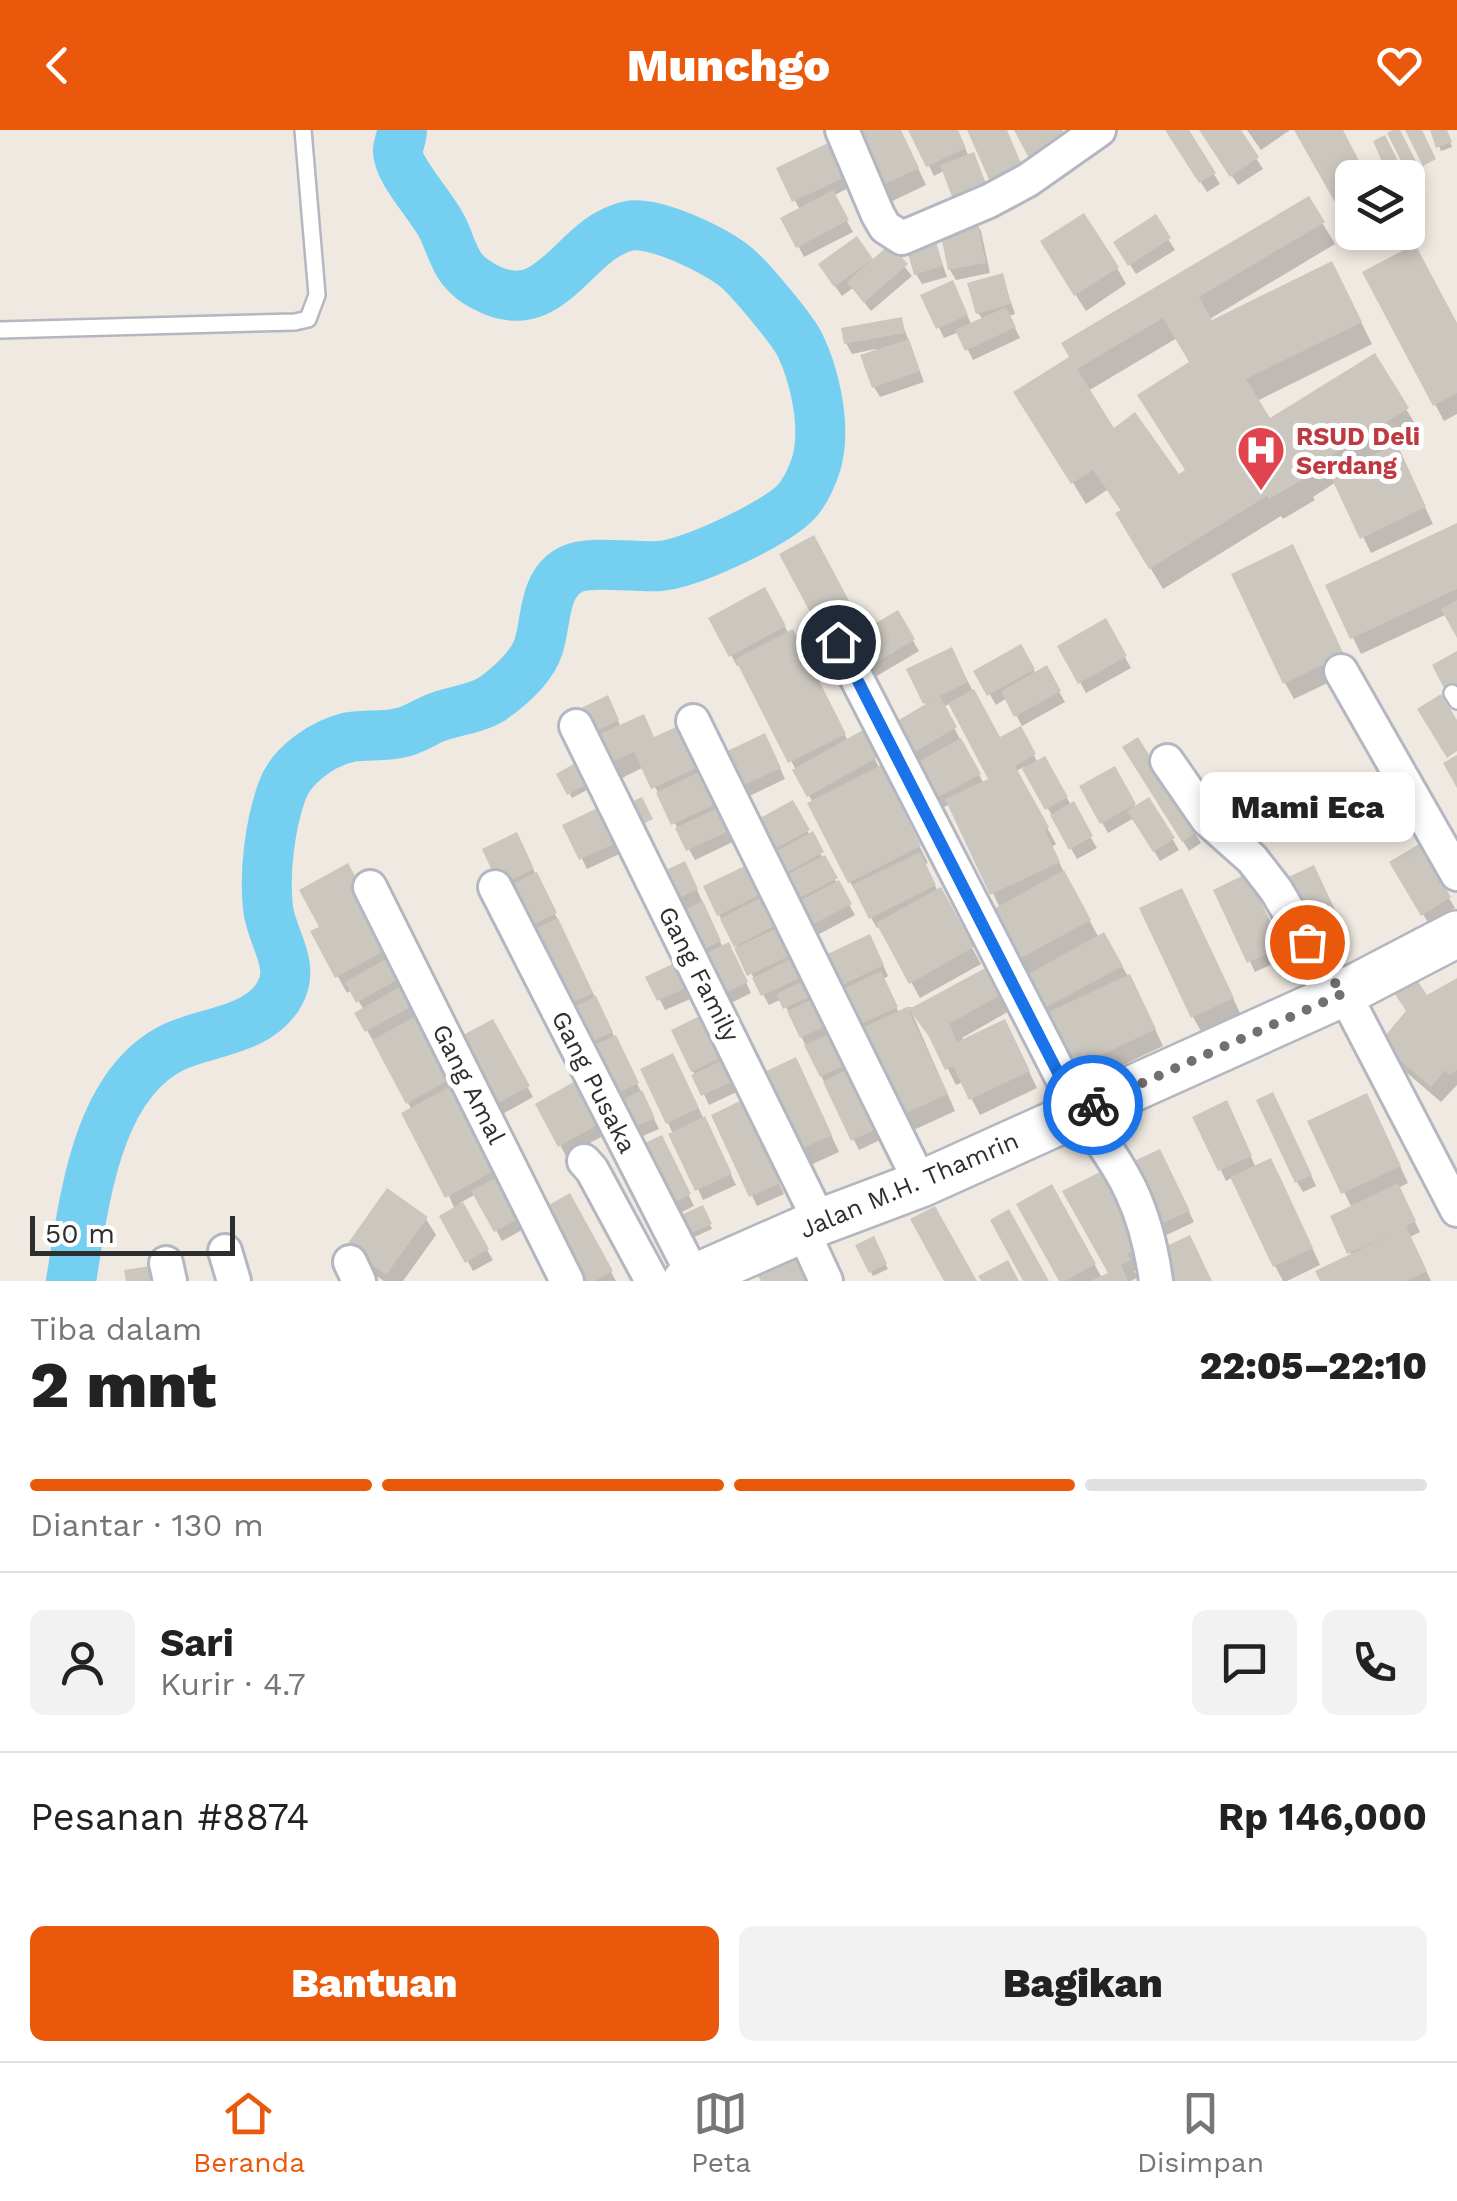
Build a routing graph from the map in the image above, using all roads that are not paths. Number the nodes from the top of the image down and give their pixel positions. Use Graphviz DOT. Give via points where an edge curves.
graph roads {
  1 [pos="303,130"];
  2 [pos="842,130"];
  3 [pos="1099,130"];
  4 [pos="0,330"];
  5 [pos="838,642"];
  6 [pos="1340,671"];
  7 [pos="693,721"];
  8 [pos="576,726"];
  9 [pos="1167,761"];
  10 [pos="1457,874"];
  11 [pos="370,887"];
  12 [pos="495,887"];
  13 [pos="1457,934"];
  14 [pos="1344,993"];
  15 [pos="1078,1112"];
  16 [pos="584,1161"];
  17 [pos="921,1184"];
  18 [pos="1457,1210"];
  19 [pos="811,1226"];
  20 [pos="677,1280"];
  21 [pos="566,1281"];
  22 [pos="826,1281"];
  23 [pos="1156,1281"];
  1 -- 4 [label="lane" via="317,296 308,319"];
  2 -- 3 [label="street" via="878,215 902,238 1028,180"];
  5 -- 15 [label="street"];
  6 -- 10 [label="street"];
  7 -- 17 [label="street"];
  8 -- 19 [label="street, Gang Family"];
  9 -- 14 [label="street" via="1207,819 1276,890"];
  11 -- 21 [label="street, Gang Amal"];
  12 -- 20 [label="street, Gang Pusaka"];
  13 -- 14 [label="street, Jalan M.H. Thamrin"];
  14 -- 15 [label="street, Jalan M.H. Thamrin"];
  14 -- 18 [label="street"];
  15 -- 17 [label="street, Jalan M.H. Thamrin"];
  15 -- 23 [label="street" via="1114,1156 1144,1217"];
  16 -- 20 [label="street"];
  17 -- 19 [label="street, Jalan M.H. Thamrin"];
  19 -- 20 [label="street, Jalan M.H. Thamrin"];
  19 -- 22 [label="street, Gang Family"];
}
